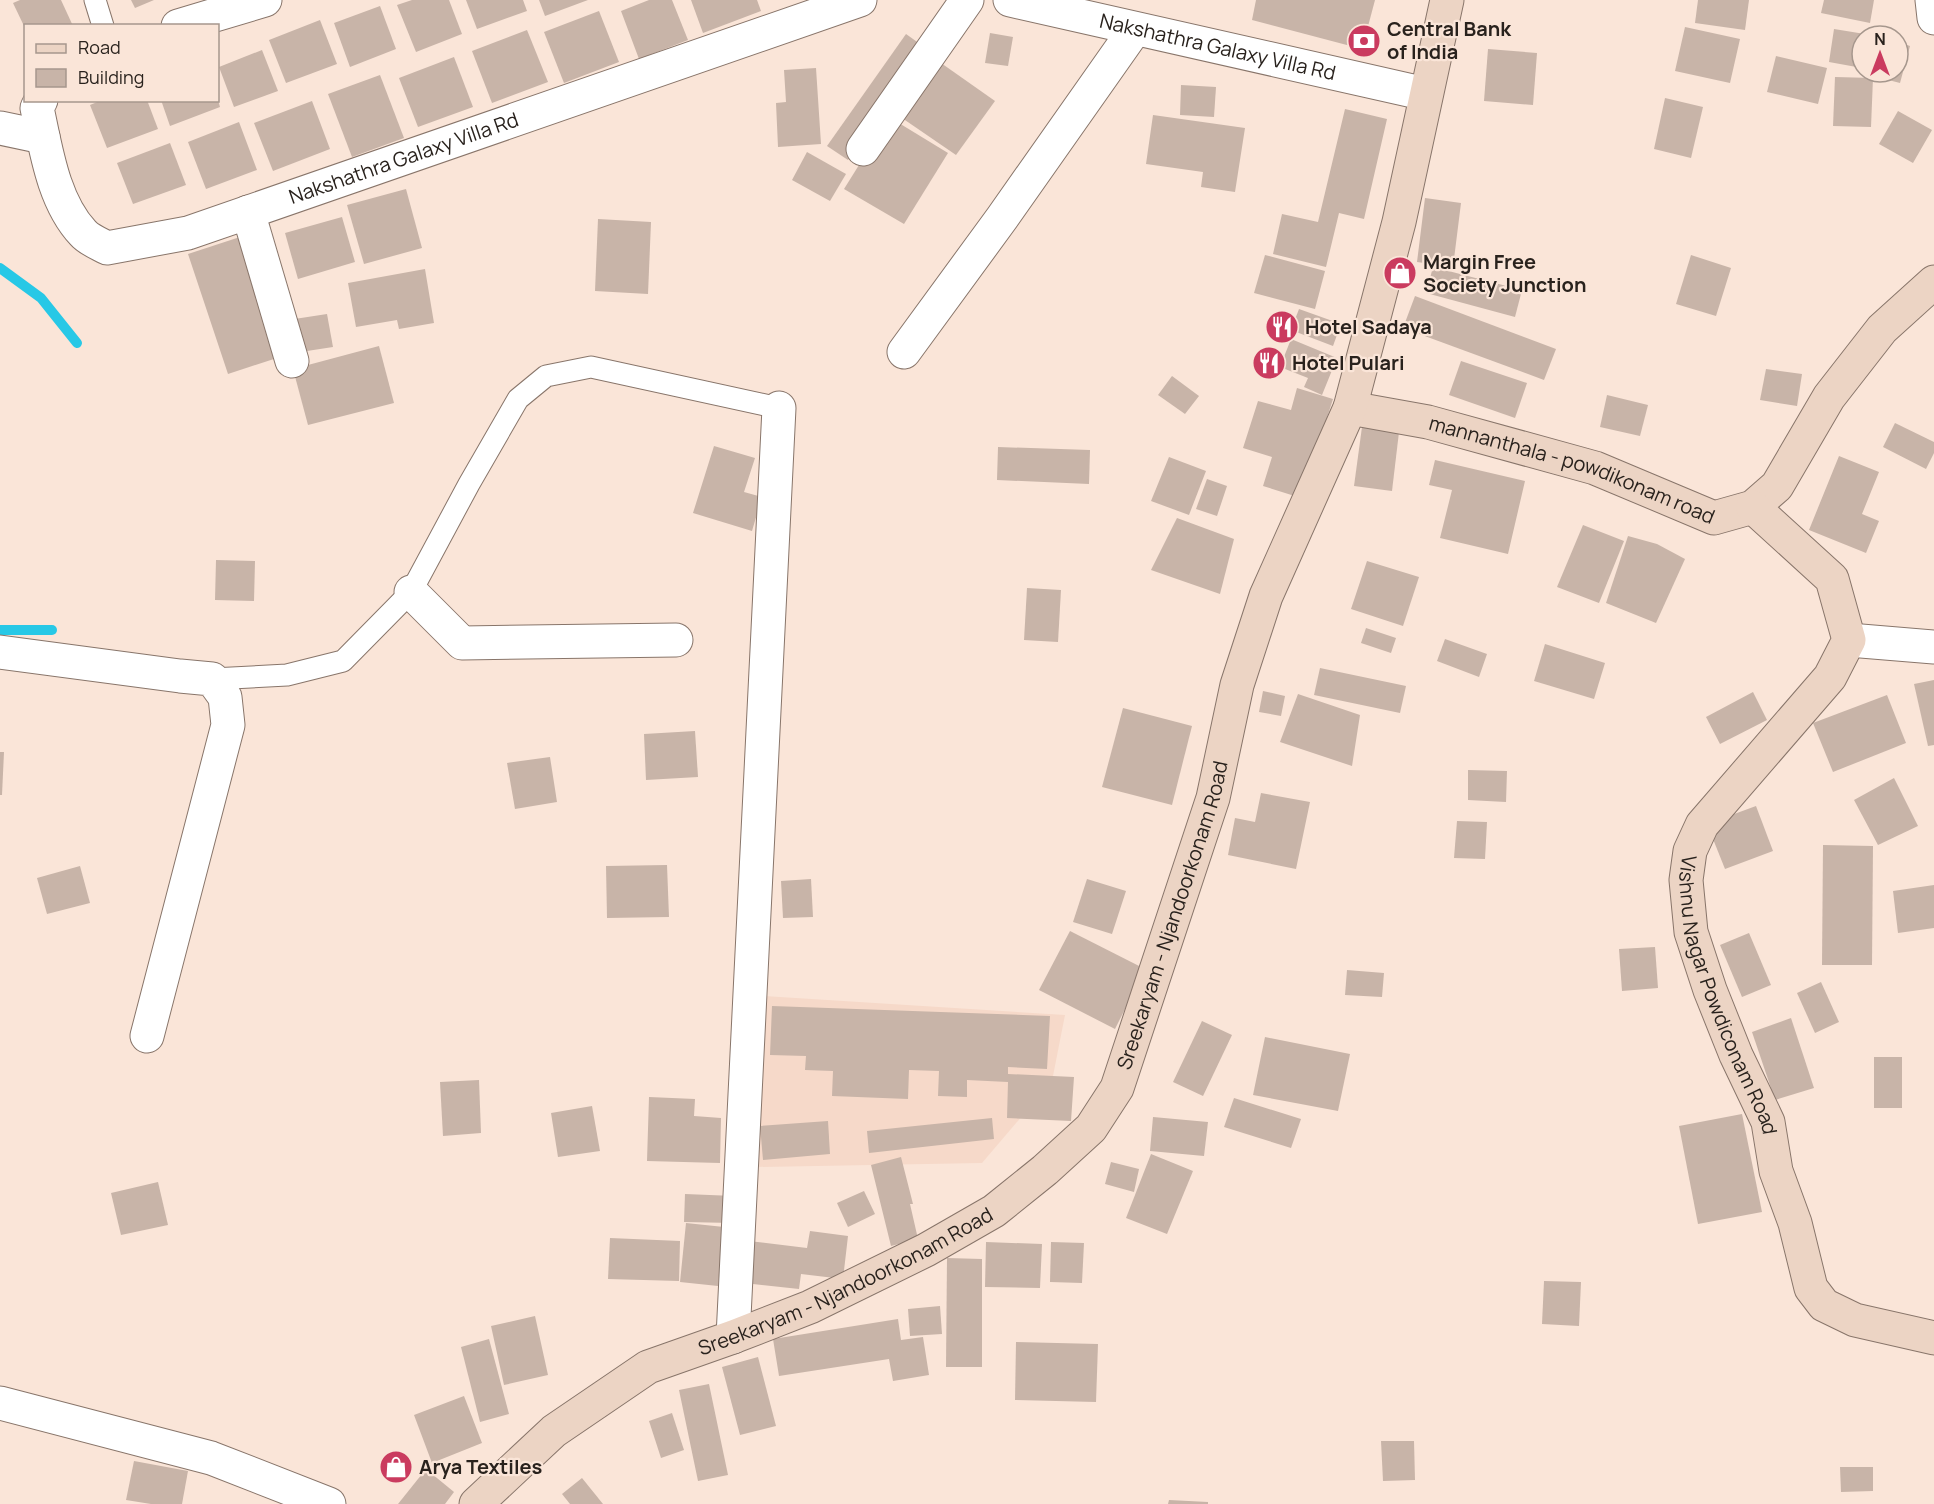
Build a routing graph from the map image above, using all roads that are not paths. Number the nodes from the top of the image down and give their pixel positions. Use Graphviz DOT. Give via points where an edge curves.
graph roads {
  1 [pos="95,0"];
  2 [pos="265,0"];
  3 [pos="860,0"];
  4 [pos="967,0"];
  5 [pos="1010,0"];
  6 [pos="1447,0"];
  7 [pos="1932,0"];
  8 [pos="1934,18"];
  9 [pos="102,24"];
  10 [pos="185,24"];
  11 [pos="1135,28"];
  12 [pos="1426,94"];
  13 [pos="40,102"];
  14 [pos="0,128"];
  15 [pos="43,137"];
  16 [pos="863,149"];
  17 [pos="248,212"];
  18 [pos="1934,282"];
  19 [pos="904,351"];
  20 [pos="292,361"];
  21 [pos="779,408"];
  22 [pos="1350,408"];
  23 [pos="1754,507"];
  24 [pos="411,592"];
  25 [pos="676,640"];
  26 [pos="1850,640"];
  27 [pos="1934,646"];
  28 [pos="0,652"];
  29 [pos="212,679"];
  30 [pos="147,1036"];
  31 [pos="733,1337"];
  32 [pos="1934,1338"];
  33 [pos="0,1403"];
  34 [pos="329,1504"];
  35 [pos="476,1504"];
  1 -- 9 [label="lane"];
  2 -- 10 [label="street"];
  3 -- 17 [label="street, Nakshathra Galaxy Villa Rd"];
  4 -- 16 [label="street"];
  5 -- 11 [label="street, Nakshathra Galaxy Villa Rd"];
  6 -- 12 [label="main road, Sreekaryam - Njandoorkonam Road"];
  7 -- 8 [label="street"];
  11 -- 12 [label="street, Nakshathra Galaxy Villa Rd"];
  11 -- 19 [label="street"];
  12 -- 22 [label="main road, Sreekaryam - Njandoorkonam Road" via="1399,222"];
  13 -- 15 [label="street, Nakshathra Galaxy Villa Rd" via="37,108"];
  14 -- 15 [label="street"];
  15 -- 17 [label="street, Nakshathra Galaxy Villa Rd" via="63,201 85,235 107,248 188,232"];
  17 -- 20 [label="street"];
  18 -- 23 [label="main road, mannanthala - powdikonam road" via="1882,329 1829,397 1777,486"];
  21 -- 24 [label="lane" via="591,367 546,376 518,399"];
  21 -- 31 [label="street"];
  22 -- 23 [label="main road, mannanthala - powdikonam road" via="1428,422 1595,468 1714,519"];
  22 -- 31 [label="main road, Sreekaryam - Njandoorkonam Road" via="1266,597 1237,686 1206,820 1117,1088 1091,1128 994,1211 936,1245 810,1306"];
  23 -- 26 [label="main road" via="1832,579"];
  24 -- 25 [label="street" via="462,643"];
  24 -- 29 [label="lane" via="343,661 287,675"];
  26 -- 27 [label="street"];
  26 -- 32 [label="main road, Vishnu Nagar Powdiconam Road" via="1830,677 1702,825 1690,851 1686,880 1691,932 1736,1055 1768,1122 1776,1171 1796,1223 1811,1288 1824,1305 1855,1320"];
  28 -- 29 [label="street"];
  29 -- 30 [label="street" via="225,697 228,725"];
  31 -- 35 [label="main road, Sreekaryam - Njandoorkonam Road" via="648,1367 554,1431"];
  33 -- 34 [label="street" via="211,1458"];
}
